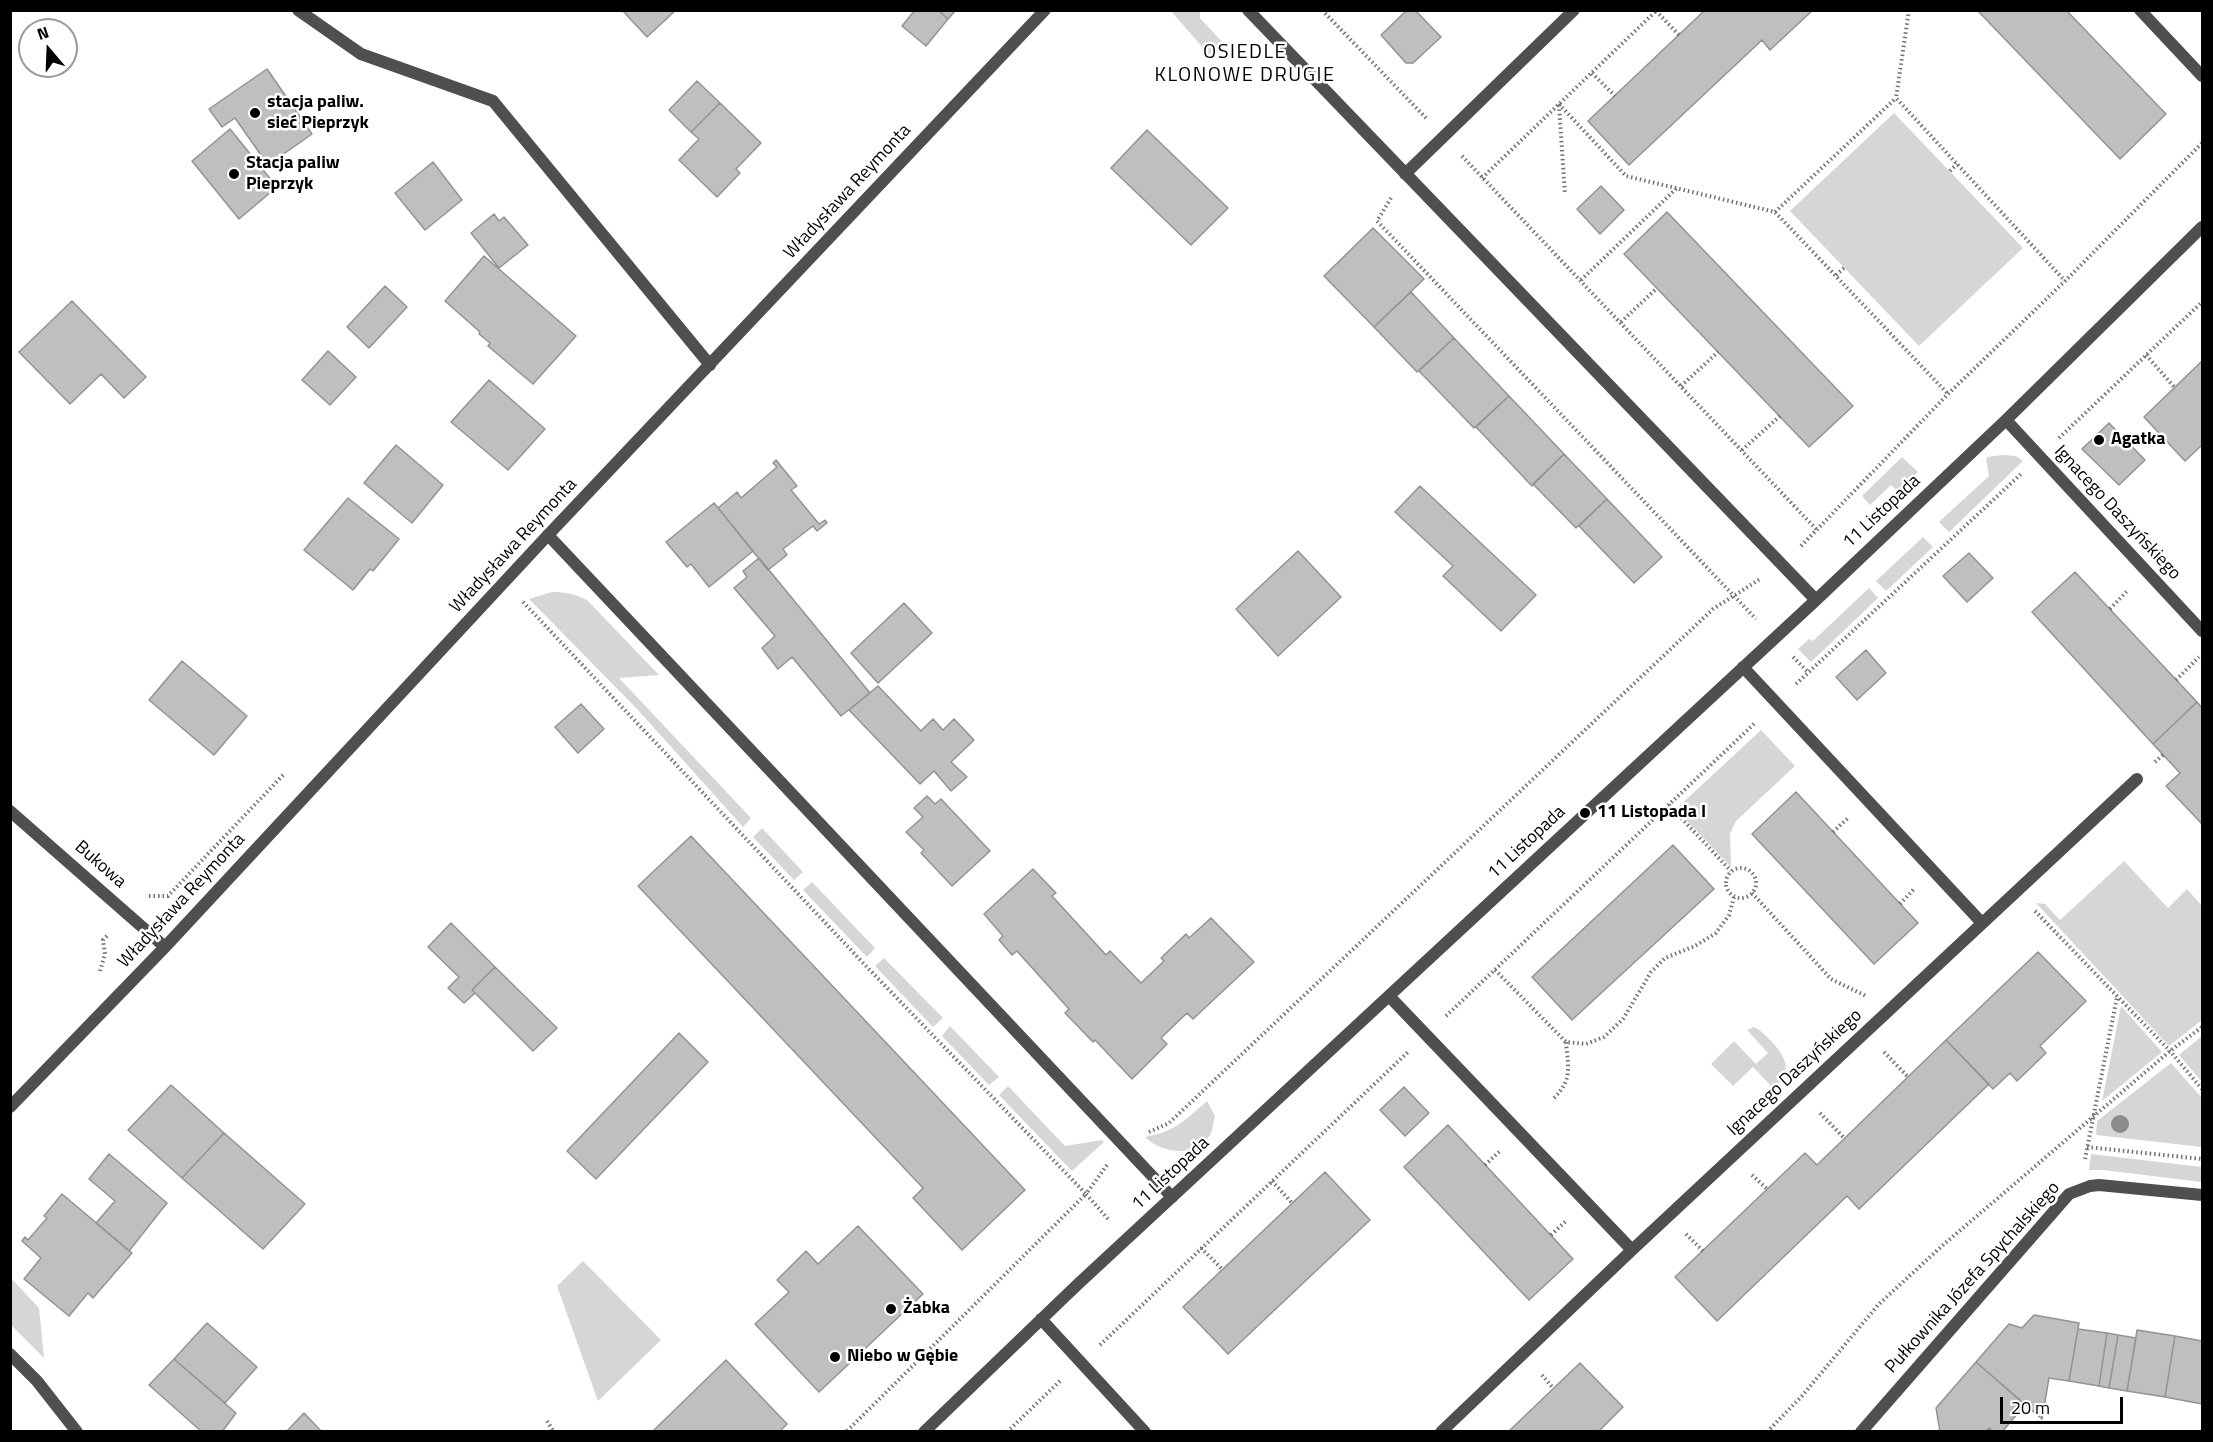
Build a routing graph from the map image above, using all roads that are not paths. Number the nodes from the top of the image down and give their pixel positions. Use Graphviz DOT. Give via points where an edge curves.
graph roads {
  1 [pos="298,10"];
  2 [pos="1045,10"];
  3 [pos="1248,10"];
  4 [pos="1574,10"];
  5 [pos="2140,10"];
  6 [pos="2202,76"];
  7 [pos="1405,174"];
  8 [pos="2202,227"];
  9 [pos="710,365"];
  10 [pos="2006,420"];
  11 [pos="548,535"];
  12 [pos="1816,600"];
  13 [pos="2202,631"];
  14 [pos="1743,667"];
  15 [pos="2137,779"];
  16 [pos="10,811"];
  17 [pos="1982,923"];
  18 [pos="165,946"];
  19 [pos="1389,996"];
  20 [pos="10,1107"];
  21 [pos="2202,1195"];
  22 [pos="1172,1197"];
  23 [pos="1632,1250"];
  24 [pos="1041,1319"];
  25 [pos="10,1354"];
  26 [pos="77,1431"];
  27 [pos="924,1431"];
  28 [pos="1145,1431"];
  29 [pos="1442,1431"];
  30 [pos="1861,1431"];
  1 -- 9 [label="street" via="362,54 494,101"];
  2 -- 9 [label="street, Władysława Reymonta"];
  3 -- 7 [label="street"];
  4 -- 7 [label="street"];
  5 -- 6 [label="street"];
  7 -- 12 [label="street"];
  8 -- 10 [label="street, 11 Listopada"];
  9 -- 11 [label="street, Władysława Reymonta"];
  10 -- 12 [label="street, 11 Listopada"];
  10 -- 13 [label="street, Ignacego Daszyńskiego"];
  11 -- 18 [label="street, Władysława Reymonta"];
  11 -- 22 [label="street"];
  12 -- 14 [label="street, 11 Listopada"];
  14 -- 17 [label="street"];
  14 -- 19 [label="street, 11 Listopada"];
  15 -- 17 [label="street, Ignacego Daszyńskiego"];
  16 -- 18 [label="street, Bukowa"];
  17 -- 23 [label="street, Ignacego Daszyńskiego"];
  18 -- 20 [label="street, Władysława Reymonta"];
  19 -- 22 [label="street, 11 Listopada"];
  19 -- 23 [label="street"];
  21 -- 30 [label="street, Pułkownika Józefa Spychalskiego" via="2099,1185 2069,1194"];
  22 -- 24 [label="street, 11 Listopada"];
  23 -- 29 [label="street, Ignacego Daszyńskiego"];
  24 -- 27 [label="street, 11 Listopada"];
  24 -- 28 [label="street"];
  25 -- 26 [label="street"];
}
